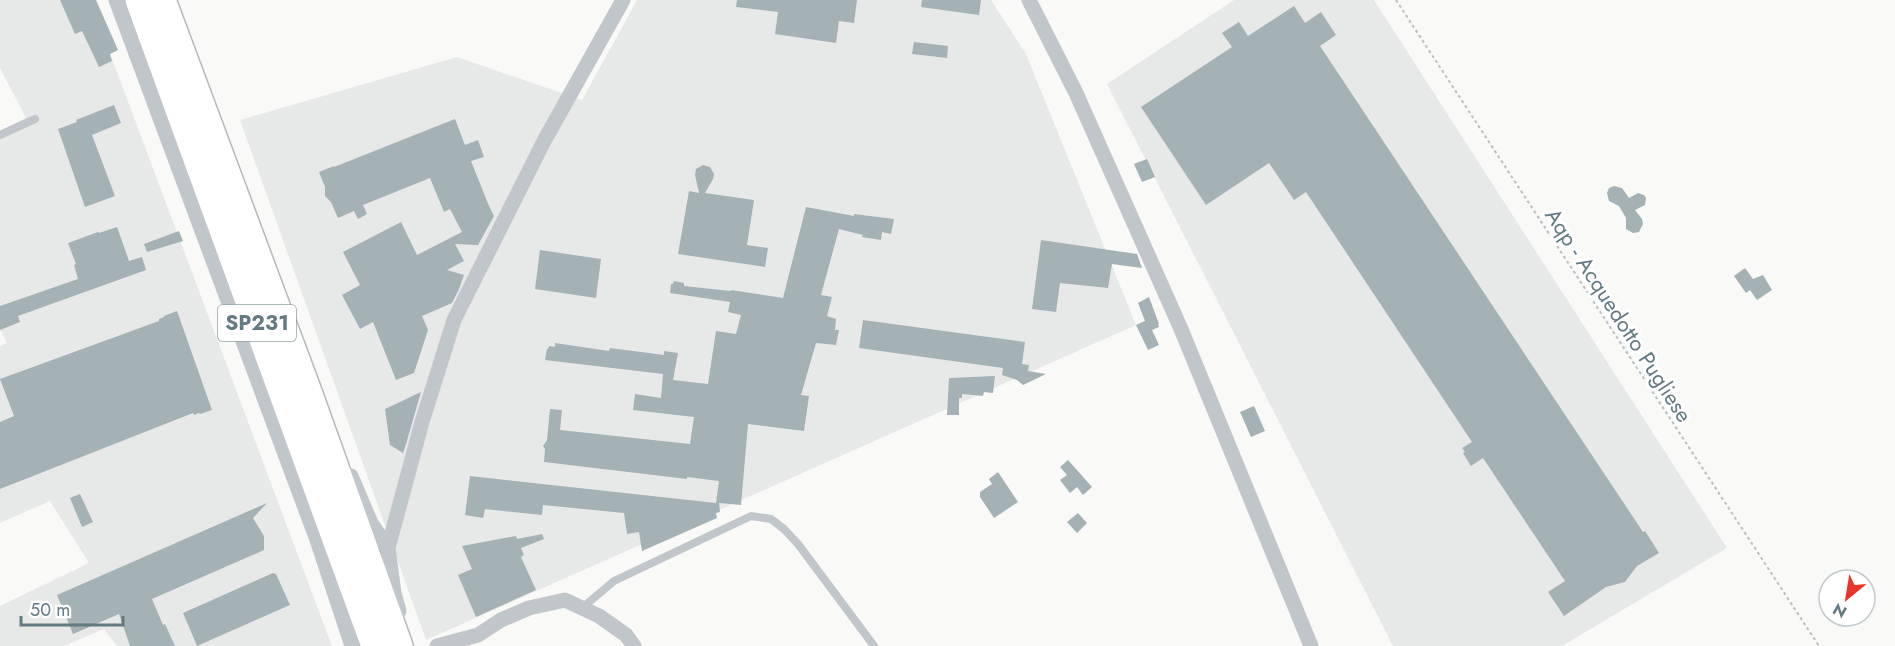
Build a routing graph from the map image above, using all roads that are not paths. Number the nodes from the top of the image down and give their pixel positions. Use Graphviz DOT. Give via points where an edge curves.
graph roads {
  1 [pos="116,0"];
  2 [pos="139,0"];
  3 [pos="162,0"];
  4 [pos="174,0"];
  5 [pos="623,0"];
  6 [pos="1029,0"];
  7 [pos="34,119"];
  8 [pos="0,135"];
  9 [pos="388,548"];
  10 [pos="582,608"];
  11 [pos="352,646"];
  12 [pos="375,646"];
  13 [pos="399,646"];
  14 [pos="408,646"];
  15 [pos="437,646"];
  16 [pos="634,646"];
  17 [pos="874,646"];
  18 [pos="1311,646"];
  1 -- 11 [label="street, SP231" via="317,540"];
  2 -- 12 [label="highway, SP231"];
  3 -- 13 [label="highway, SP231"];
  4 -- 9 [label="street" via="347,465 371,523"];
  5 -- 9 [label="street" via="544,141 454,320"];
  6 -- 18 [label="street" via="1076,93 1181,329"];
  7 -- 8 [label="lane"];
  9 -- 14 [label="street" via="394,593"];
  10 -- 15 [label="street" via="565,600 529,608 478,635"];
  10 -- 16 [label="street" via="626,635"];
  10 -- 17 [label="lane" via="614,581 751,516 771,519 784,529"];
}
